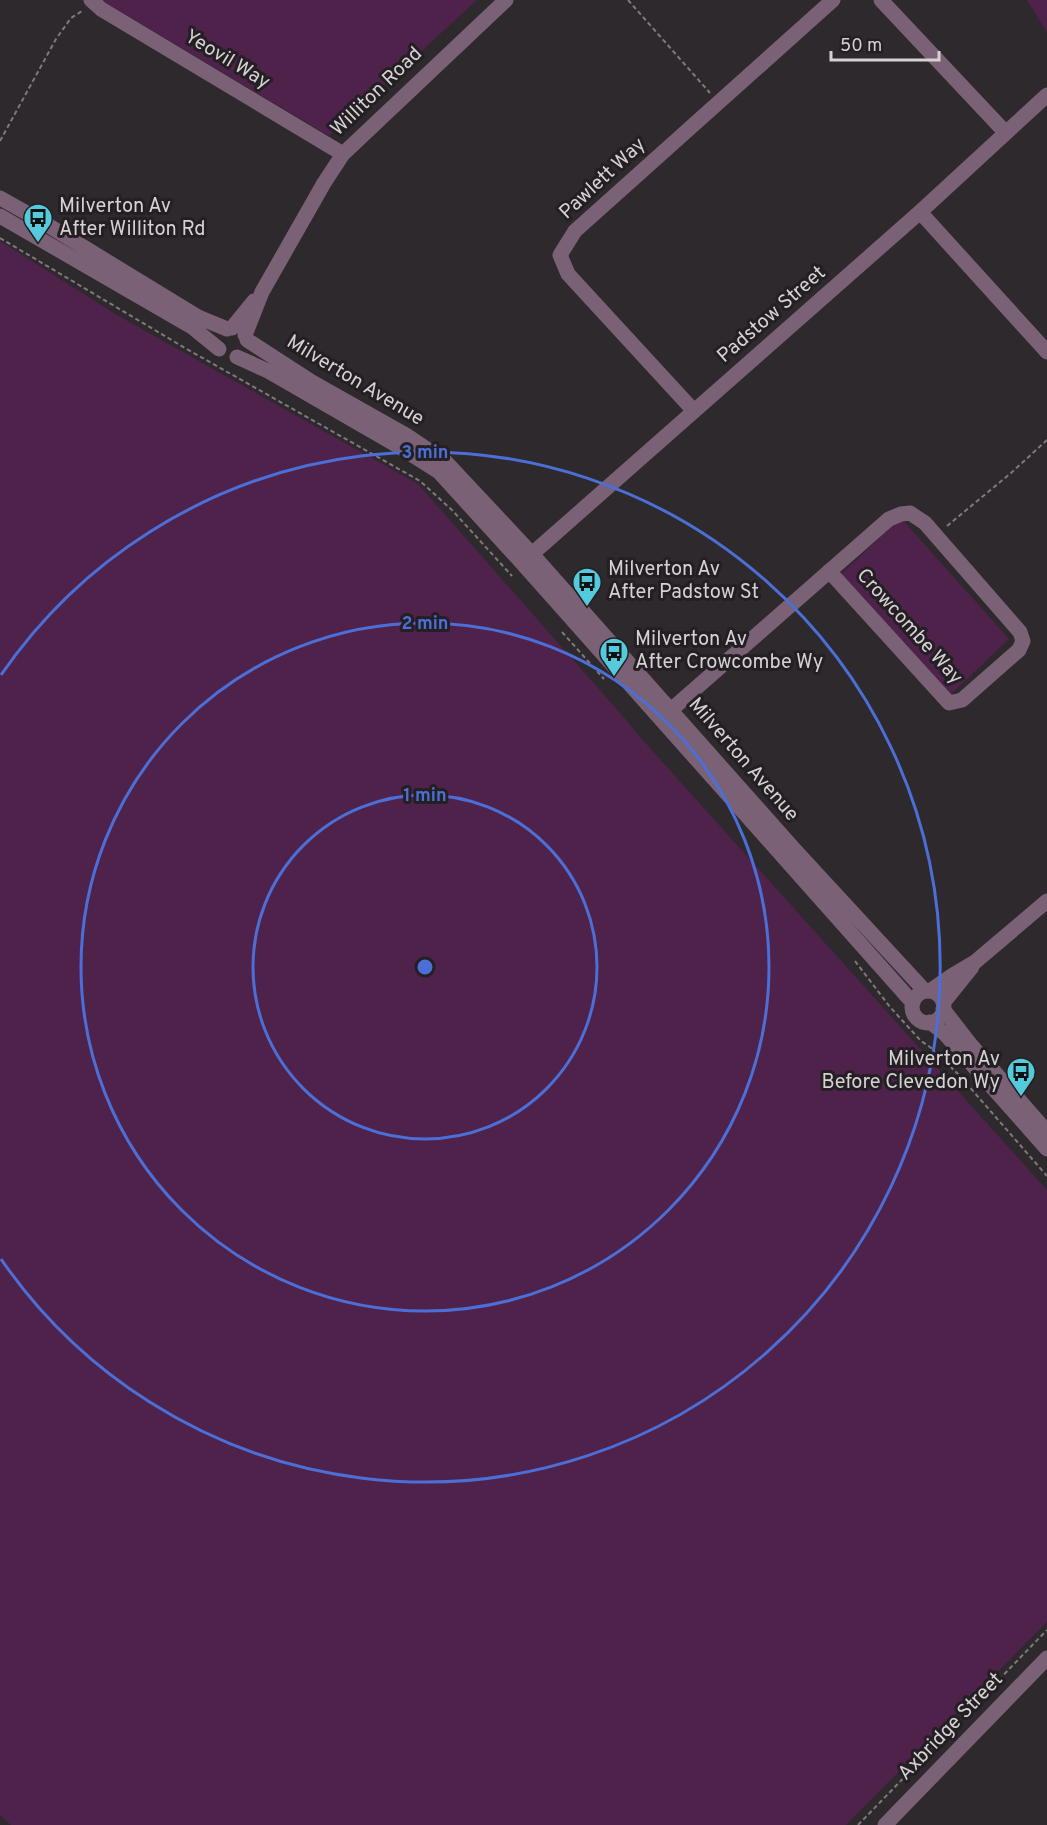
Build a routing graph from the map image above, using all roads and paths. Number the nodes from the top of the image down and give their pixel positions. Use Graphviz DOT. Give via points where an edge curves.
graph roads {
  1 [pos="506,0"];
  2 [pos="628,0"];
  3 [pos="833,0"];
  4 [pos="881,0"];
  5 [pos="92,1"];
  6 [pos="1047,95"];
  7 [pos="718,102"];
  8 [pos="1005,132"];
  9 [pos="0,141"];
  10 [pos="343,154"];
  11 [pos="0,198"];
  12 [pos="920,212"];
  13 [pos="0,216"];
  14 [pos="0,238"];
  15 [pos="238,333"];
  16 [pos="219,349"];
  17 [pos="1047,352"];
  18 [pos="237,357"];
  19 [pos="694,411"];
  20 [pos="1047,440"];
  21 [pos="935,535"];
  22 [pos="527,559"];
  23 [pos="830,571"];
  24 [pos="515,579"];
  25 [pos="555,625"];
  26 [pos="609,685"];
  27 [pos="666,714"];
  28 [pos="1047,901"];
  29 [pos="850,955"];
  30 [pos="975,962"];
  31 [pos="927,991"];
  32 [pos="913,1003"];
  33 [pos="943,1006"];
  34 [pos="930,1022"];
  35 [pos="1047,1132"];
  36 [pos="1047,1149"];
  37 [pos="1047,1176"];
  38 [pos="1047,1630"];
  39 [pos="1047,1658"];
  40 [pos="858,1825"];
  41 [pos="885,1825"];
  1 -- 10 [label="street, Williton Road"];
  2 -- 7 [label="path"];
  3 -- 7 [label="street, Pawlett Way"];
  4 -- 8 [label="street"];
  5 -- 9 [label="path" via="71,18 56,39"];
  5 -- 10 [label="street, Yeovil Way"];
  6 -- 8 [label="street, Padstow Street"];
  7 -- 19 [label="street, Pawlett Way" via="575,231 560,255 567,274"];
  8 -- 12 [label="street, Padstow Street"];
  10 -- 15 [label="street, Williton Road"];
  11 -- 15 [label="street, Milverton Avenue" via="198,317"];
  12 -- 17 [label="street"];
  12 -- 19 [label="street, Padstow Street"];
  13 -- 16 [label="street" via="192,327"];
  14 -- 24 [label="path" via="420,481"];
  15 -- 16 [label="street" via="223,332 218,340"];
  15 -- 18 [label="street" via="246,350"];
  15 -- 22 [label="street, Milverton Avenue" via="312,382 435,453"];
  16 -- 18 [label="street" via="227,357"];
  18 -- 22 [label="street, Milverton Avenue" via="429,465"];
  19 -- 22 [label="street, Padstow Street"];
  20 -- 21 [label="path"];
  21 -- 23 [label="street, Crowcombe Way" via="910,513 901,514 889,519"];
  21 -- 23 [label="street, Crowcombe Way" via="1023,641 1019,650 957,703 949,703 943,697"];
  22 -- 27 [label="street, Milverton Avenue"];
  23 -- 27 [label="street, Crowcombe Way"];
  25 -- 26 [label="path"];
  27 -- 31 [label="street, Milverton Avenue"];
  27 -- 32 [label="street, Milverton Avenue"];
  28 -- 30 [label="street"];
  29 -- 37 [label="path" via="890,1007 960,1076"];
  30 -- 31 [label="street"];
  30 -- 33 [label="street"];
  31 -- 32 [label="street"];
  31 -- 33 [label="street" via="940,997"];
  32 -- 34 [label="street" via="914,1014"];
  33 -- 34 [label="street" via="941,1015"];
  33 -- 35 [label="street" via="971,1045"];
  34 -- 36 [label="street"];
  38 -- 40 [label="path"];
  39 -- 41 [label="street, Axbridge Street"];
}
